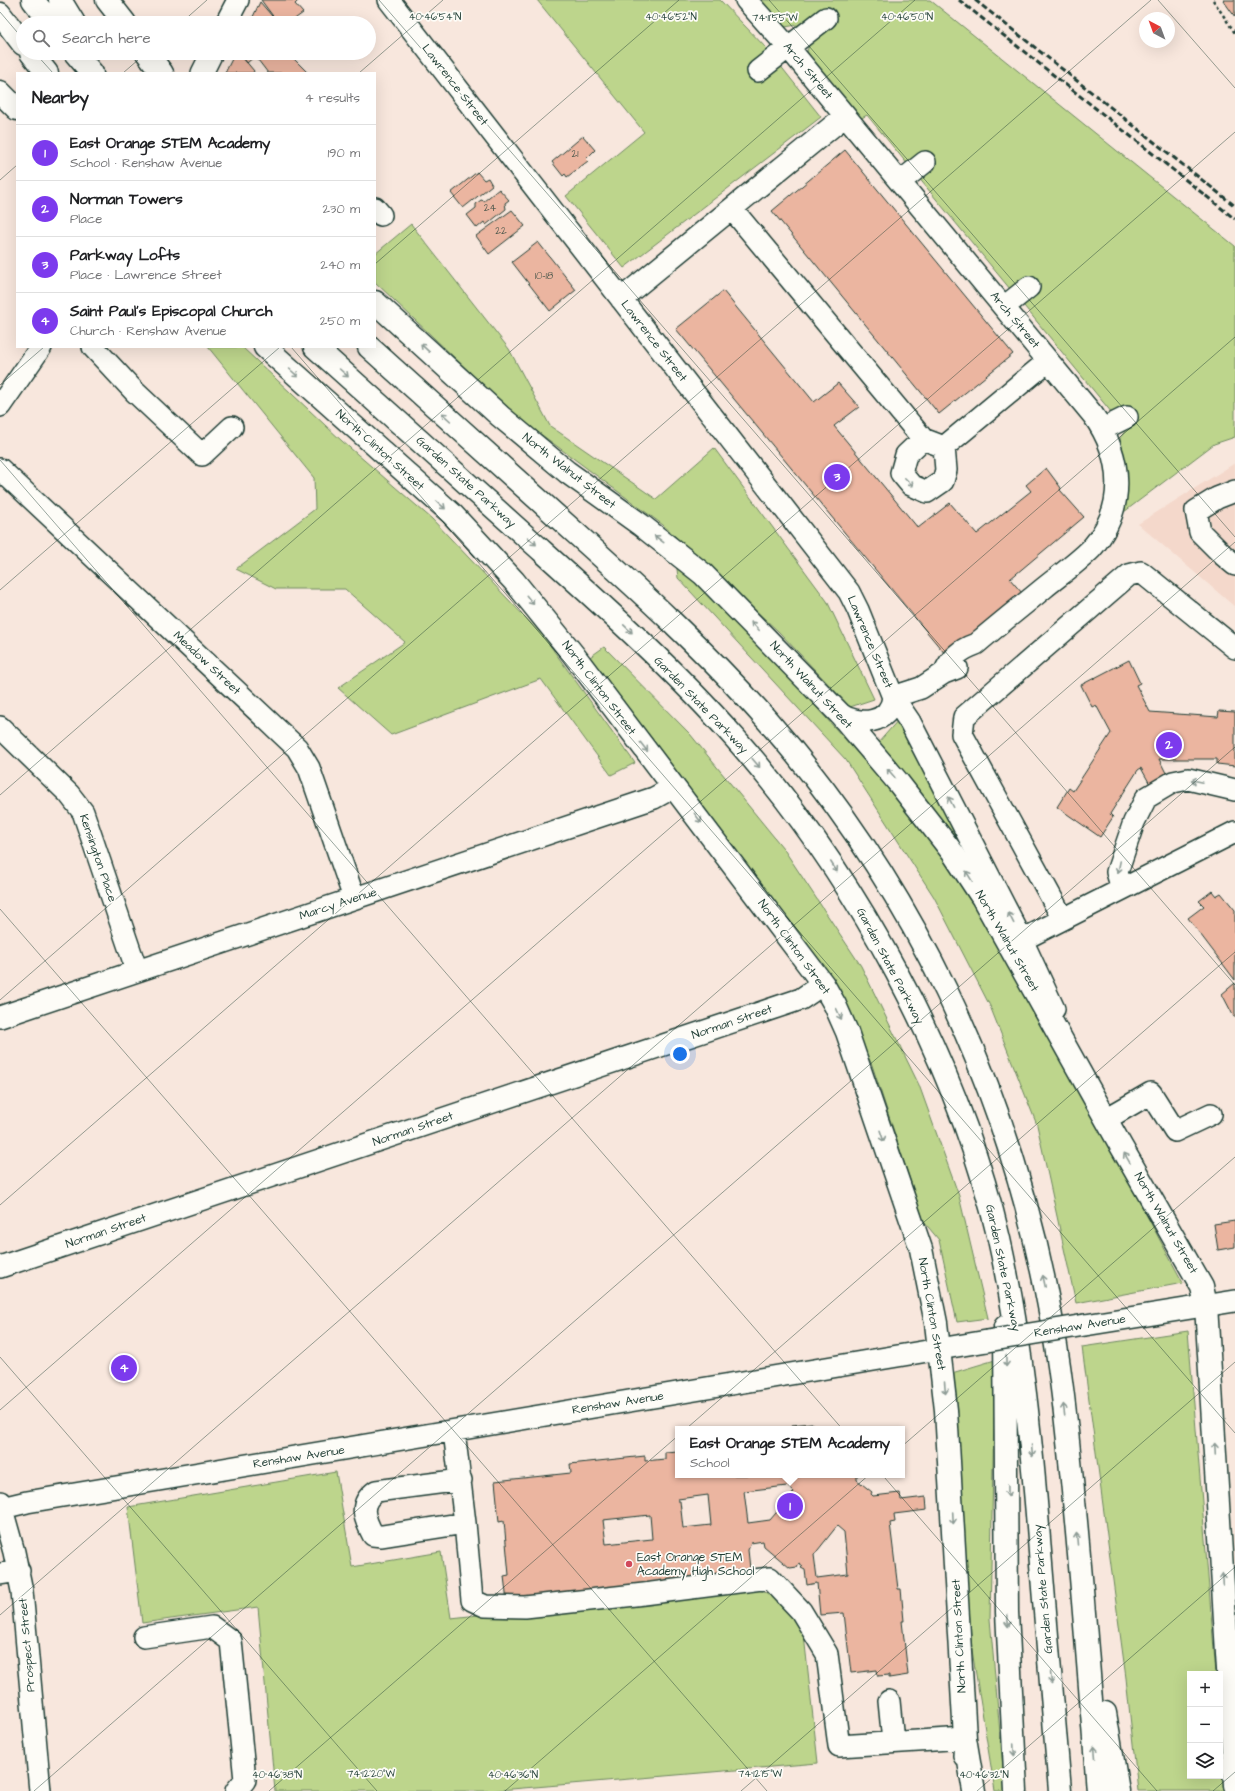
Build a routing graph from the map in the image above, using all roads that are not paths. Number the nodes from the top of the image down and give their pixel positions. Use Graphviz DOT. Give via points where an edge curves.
graph roads {
  1 [pos="33,0"];
  2 [pos="60,0"];
  3 [pos="107,0"];
  4 [pos="238,0"];
  5 [pos="389,0"];
  6 [pos="746,0"];
  7 [pos="0,14"];
  8 [pos="46,16"];
  9 [pos="70,16"];
  10 [pos="119,16"];
  11 [pos="230,16"];
  12 [pos="826,18"];
  13 [pos="16,35"];
  14 [pos="788,47"];
  15 [pos="36,60"];
  16 [pos="81,60"];
  17 [pos="98,60"];
  18 [pos="152,60"];
  19 [pos="208,60"];
  20 [pos="758,71"];
  21 [pos="46,72"];
  22 [pos="91,72"];
  23 [pos="105,72"];
  24 [pos="161,72"];
  25 [pos="202,72"];
  26 [pos="0,92"];
  27 [pos="16,108"];
  28 [pos="845,116"];
  29 [pos="925,162"];
  30 [pos="900,182"];
  31 [pos="732,209"];
  32 [pos="1029,287"];
  33 [pos="622,299"];
  34 [pos="378,305"];
  35 [pos="1004,307"];
  36 [pos="40,348"];
  37 [pos="93,348"];
  38 [pos="266,348"];
  39 [pos="316,348"];
  40 [pos="370,348"];
  41 [pos="1048,361"];
  42 [pos="0,406"];
  43 [pos="1127,418"];
  44 [pos="232,427"];
  45 [pos="1103,429"];
  46 [pos="923,439"];
  47 [pos="944,447"];
  48 [pos="0,469"];
  49 [pos="1235,491"];
  50 [pos="1235,565"];
  51 [pos="1235,648"];
  52 [pos="893,698"];
  53 [pos="840,714"];
  54 [pos="2,732"];
  55 [pos="674,787"];
  56 [pos="1235,790"];
  57 [pos="1235,832"];
  58 [pos="1122,889"];
  59 [pos="354,898"];
  60 [pos="1063,919"];
  61 [pos="1022,940"];
  62 [pos="137,971"];
  63 [pos="823,984"];
  64 [pos="0,1017"];
  65 [pos="1092,1093"];
  66 [pos="1211,1114"];
  67 [pos="1106,1120"];
  68 [pos="1004,1266"];
  69 [pos="0,1267"];
  70 [pos="1235,1301"];
  71 [pos="1206,1305"];
  72 [pos="940,1349"];
  73 [pos="454,1431"];
  74 [pos="461,1480"];
  75 [pos="1,1505"];
  76 [pos="465,1524"];
  77 [pos="1080,1567"];
  78 [pos="9,1572"];
  79 [pos="144,1637"];
  80 [pos="889,1701"];
  81 [pos="965,1738"];
  82 [pos="893,1742"];
  83 [pos="1235,1786"];
  84 [pos="40,1791"];
  85 [pos="236,1791"];
  86 [pos="964,1791"];
  87 [pos="974,1791"];
  88 [pos="1016,1791"];
  89 [pos="1060,1791"];
  90 [pos="1098,1791"];
  91 [pos="1118,1791"];
  1 -- 8 [label="main road"];
  2 -- 9 [label="main road"];
  3 -- 10 [label="main road"];
  4 -- 11 [label="street"];
  5 -- 33 [label="street, Lawrence Street"];
  6 -- 14 [label="street, Arch Street"];
  7 -- 13 [label="main road"];
  12 -- 14 [label="street"];
  14 -- 20 [label="street"];
  14 -- 28 [label="street, Arch Street"];
  15 -- 21 [label="main road"];
  16 -- 22 [label="main road"];
  17 -- 23 [label="main road"];
  18 -- 24 [label="main road"];
  19 -- 25 [label="street"];
  26 -- 27 [label="main road"];
  28 -- 30 [label="street, Arch Street"];
  28 -- 31 [label="street"];
  29 -- 30 [label="street"];
  30 -- 35 [label="street, Arch Street"];
  31 -- 33 [label="street"];
  31 -- 46 [label="street"];
  32 -- 35 [label="street"];
  33 -- 52 [label="street, Lawrence Street" via="849,592"];
  53 -- 34 [label="main road, North Walnut Street, one-way" via="702,574 641,525 567,472 500,416"];
  35 -- 41 [label="street, Arch Street"];
  36 -- 42 [label="street"];
  37 -- 44 [label="street" via="202,455"];
  38 -- 55 [label="main road, North Clinton Street, one-way" via="457,520 514,581 564,642"];
  39 -- 68 [label="main road, Garden State Parkway, one-way" via="597,600 691,691 747,752 812,835 873,930 928,1039 952,1094 972,1150 990,1206"];
  77 -- 40 [label="main road, one-way" via="1058,1358 1030,1220 993,1099 963,1023 905,911 858,835 823,787 766,718 662,612"];
  41 -- 45 [label="street, Arch Street"];
  41 -- 47 [label="street"];
  43 -- 45 [label="street"];
  45 -- 52 [label="street, Arch Street" via="1112,451 1117,477 1116,498 1104,530 1082,557 976,644 964,648 950,659 944,673 921,688"];
  46 -- 47 [label="street"];
  46 -- 47 [label="street, one-way" via="906,456 902,473 911,485 927,492 943,482 946,470"];
  48 -- 59 [label="street, Meadow Street" via="297,748 309,768"];
  49 -- 50 [label="street" via="1196,511 1200,532"];
  51 -- 60 [label="street" via="1141,572 1129,575 964,717 962,734"];
  52 -- 53 [label="street, Lawrence Street" via="887,712 869,722 856,722"];
  61 -- 52 [label="street, Lawrence Street, one-way" via="910,722"];
  65 -- 53 [label="main road, North Walnut Street, one-way" via="994,918 957,858"];
  54 -- 62 [label="street, Kensington Place" via="69,794 83,812"];
  55 -- 59 [label="street, Marcy Avenue" via="654,798"];
  55 -- 63 [label="main road, North Clinton Street, one-way"];
  56 -- 58 [label="street, one-way" via="1188,779 1173,782 1146,798 1134,822 1117,872"];
  57 -- 58 [label="street"];
  58 -- 60 [label="street"];
  59 -- 62 [label="street, Marcy Avenue"];
  60 -- 61 [label="street"];
  61 -- 65 [label="street, Lawrence Street"];
  62 -- 64 [label="street, Marcy Avenue"];
  63 -- 69 [label="street, Norman Street" via="801,999"];
  63 -- 72 [label="main road, North Clinton Street, one-way" via="847,1032 920,1249 931,1291"];
  65 -- 67 [label="main road, North Walnut Street"];
  66 -- 67 [label="street" via="1175,1131 1152,1093"];
  71 -- 67 [label="main road, North Walnut Street, one-way" via="1197,1277"];
  68 -- 88 [label="main road, one-way" via="1008,1496 1007,1612"];
  68 -- 89 [label="main road, Garden State Parkway, one-way" via="1021,1354 1031,1445"];
  70 -- 71 [label="street, Renshaw Avenue"];
  71 -- 72 [label="street, Renshaw Avenue, bridge"];
  83 -- 71 [label="main road, North Walnut Street, one-way"];
  72 -- 73 [label="street, Renshaw Avenue"];
  72 -- 81 [label="main road, North Clinton Street, one-way" via="947,1417"];
  73 -- 74 [label="street"];
  73 -- 75 [label="street, Renshaw Avenue"];
  74 -- 76 [label="street"];
  74 -- 76 [label="street" via="376,1491 367,1498 364,1508 373,1535"];
  75 -- 78 [label="street, Prospect Street"];
  76 -- 82 [label="street" via="472,1600 485,1606 526,1606 770,1578 801,1611 827,1654 840,1746"];
  90 -- 77 [label="main road, one-way"];
  77 -- 91 [label="main road"];
  78 -- 84 [label="street, Prospect Street" via="24,1609"];
  79 -- 85 [label="street" via="212,1627 231,1641 245,1780"];
  80 -- 82 [label="street"];
  81 -- 82 [label="street"];
  81 -- 86 [label="street, North Clinton Street"];
  81 -- 87 [label="main road"];
}
